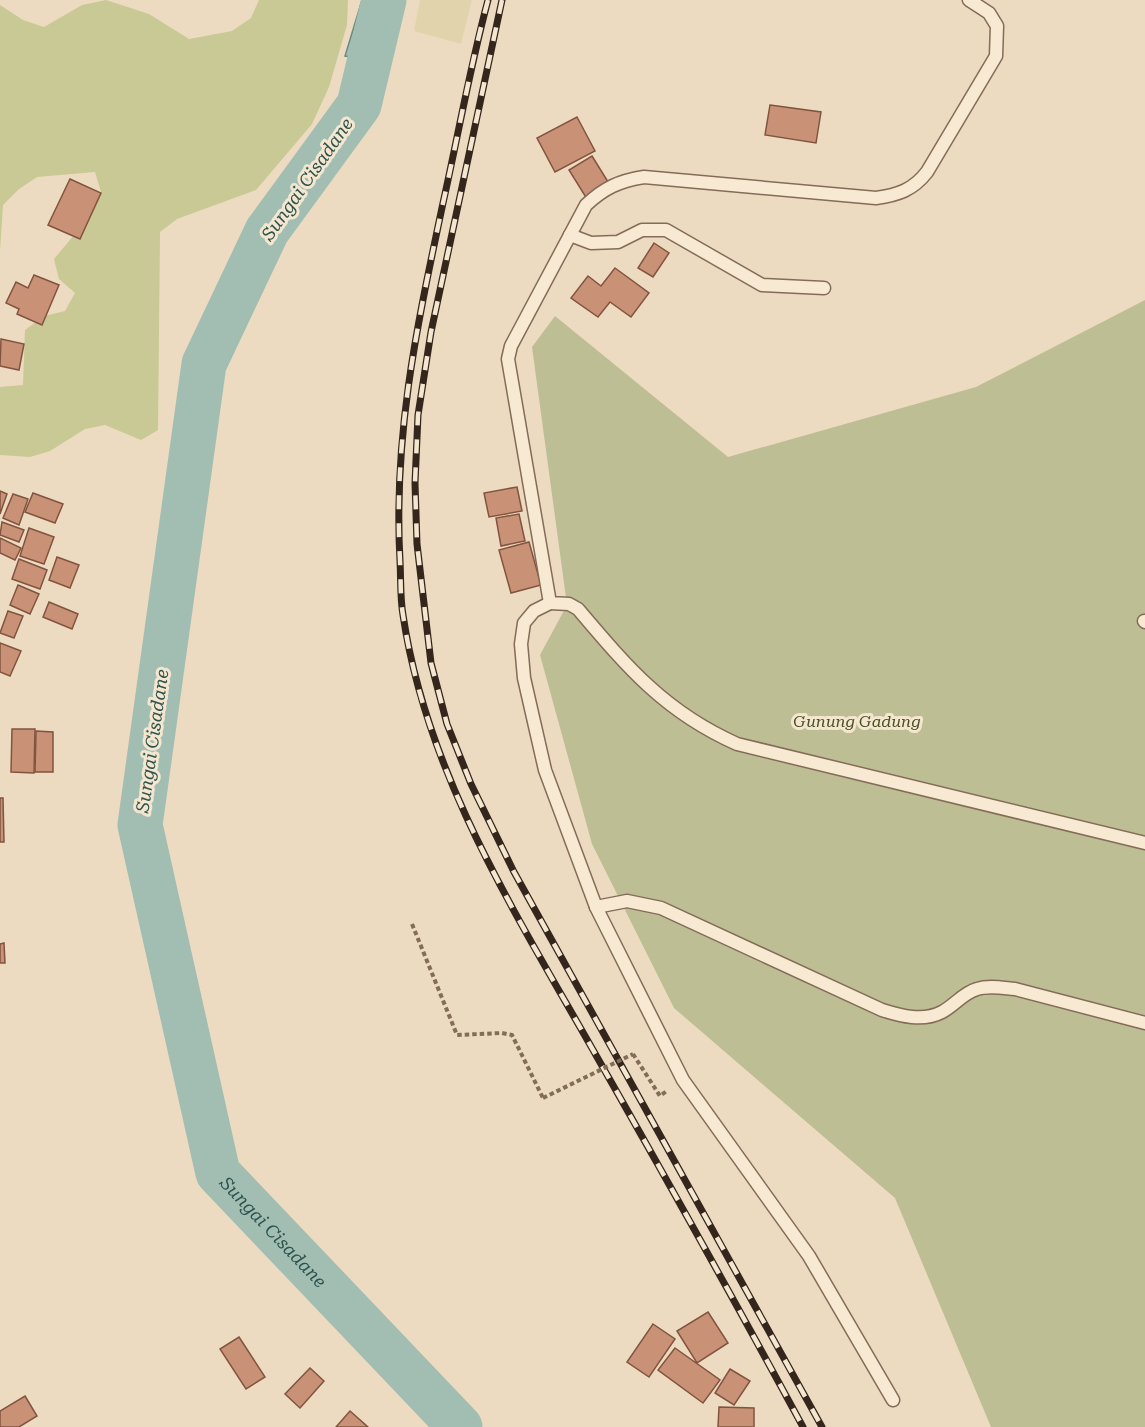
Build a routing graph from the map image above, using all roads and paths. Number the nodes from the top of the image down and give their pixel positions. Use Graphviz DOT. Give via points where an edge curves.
graph roads {
  1 [pos="969,0"];
  2 [pos="570,235"];
  3 [pos="824,288"];
  4 [pos="550,603"];
  5 [pos="1145,843"];
  6 [pos="596,907"];
  7 [pos="411,924"];
  8 [pos="1145,1023"];
  9 [pos="683,1080"];
  10 [pos="892,1400"];
  1 -- 2 [label="lane" via="989,14 997,26 996,56 927,172 907,191 876,198 644,177 621,181 601,191 586,205"];
  2 -- 3 [label="lane" via="591,243 618,242 642,230 666,230 762,285"];
  2 -- 4 [label="lane" via="511,346 508,359"];
  4 -- 5 [label="lane" via="569,604 578,609 654,694 712,733 737,744"];
  4 -- 6 [label="lane" via="534,610 524,622 524,678 545,770"];
  6 -- 8 [label="lane" via="627,901 661,908 900,1015 942,1012 968,992 996,987"];
  6 -- 9 [label="lane"];
  7 -- 9 [label="path, bridge" via="457,1035 512,1035 543,1098 633,1054 660,1096"];
  9 -- 10 [label="lane" via="809,1256"];
}
